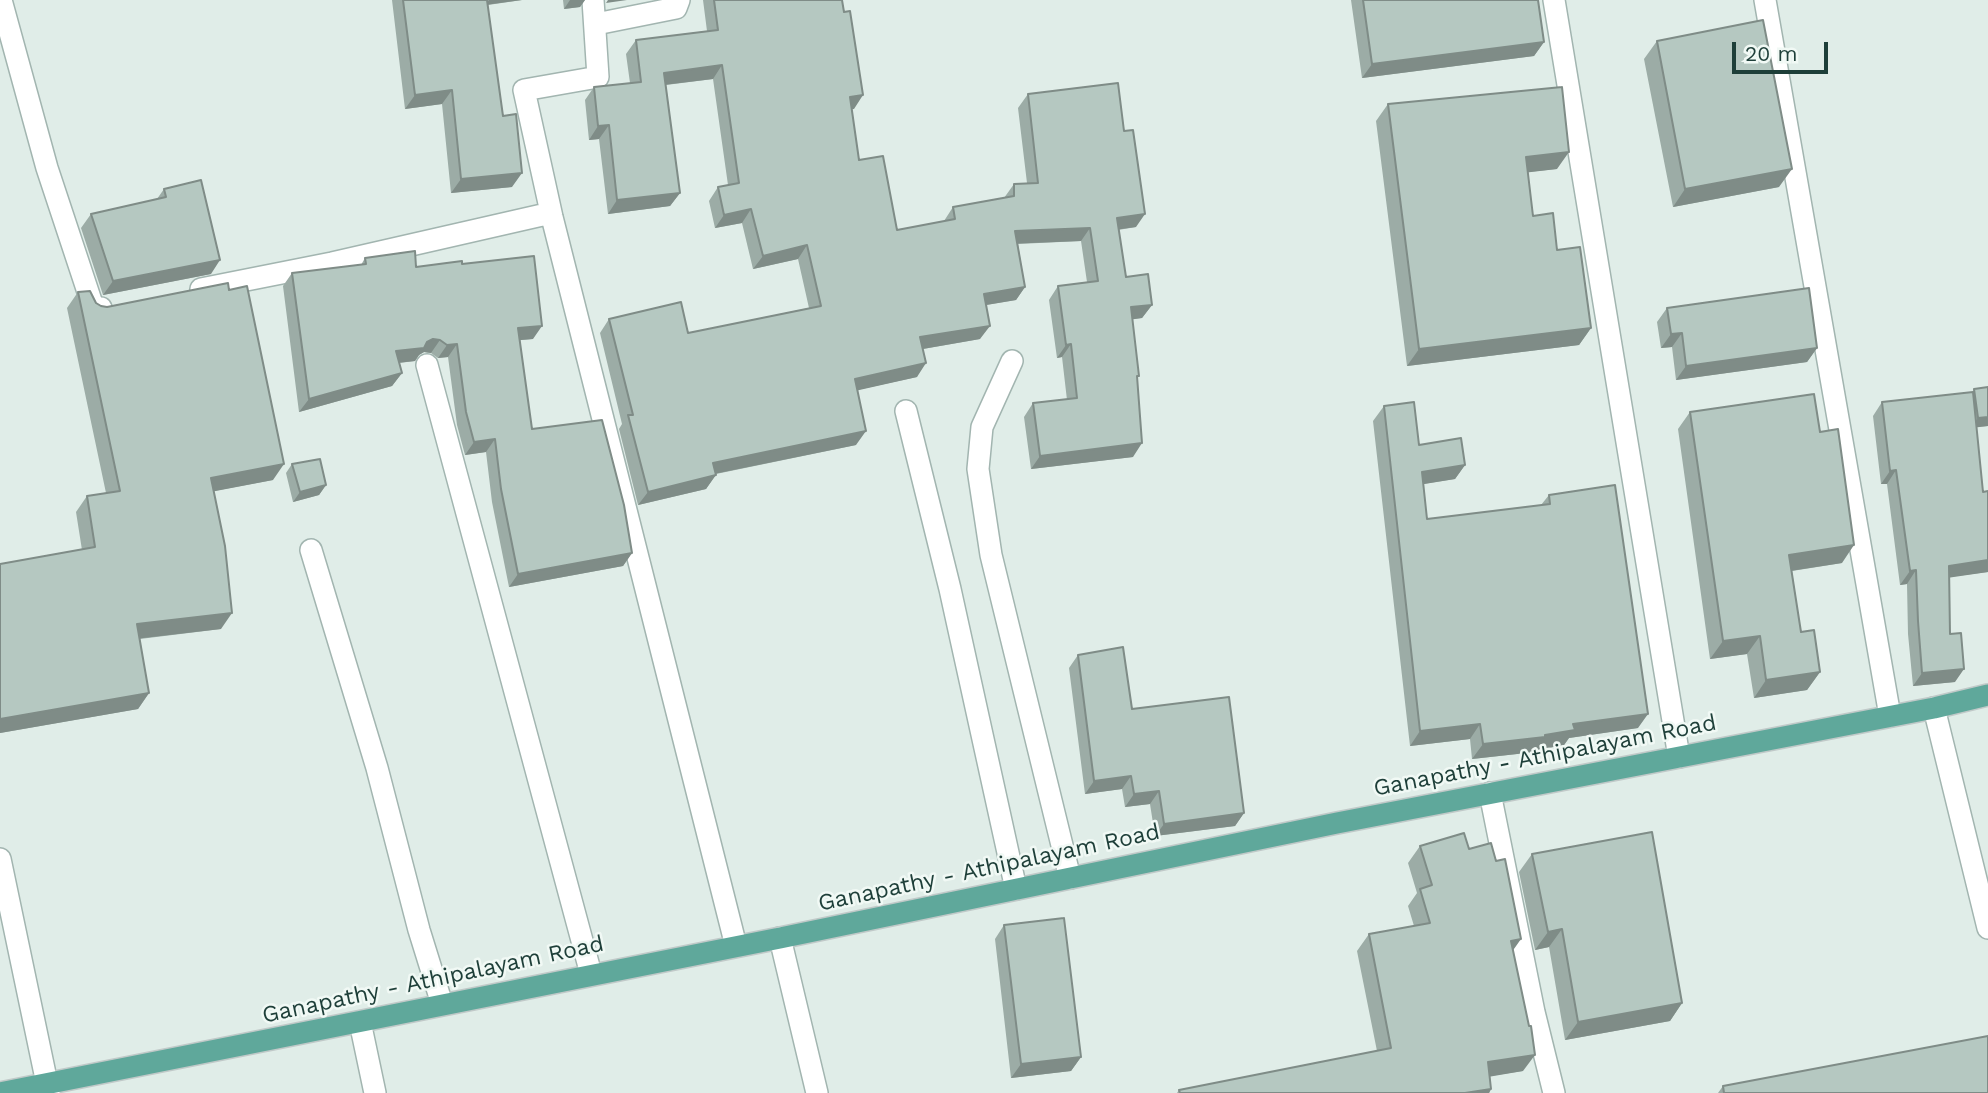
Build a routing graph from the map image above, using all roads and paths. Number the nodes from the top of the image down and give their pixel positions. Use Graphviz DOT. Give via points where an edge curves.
graph roads {
  1 [pos="1,0"];
  2 [pos="593,0"];
  3 [pos="679,0"];
  4 [pos="1554,0"];
  5 [pos="1765,0"];
  6 [pos="596,24"];
  7 [pos="551,213"];
  8 [pos="186,292"];
  9 [pos="120,305"];
  10 [pos="1012,361"];
  11 [pos="427,365"];
  12 [pos="906,411"];
  13 [pos="311,550"];
  14 [pos="1988,695"];
  15 [pos="1934,708"];
  16 [pos="1890,716"];
  17 [pos="1679,757"];
  18 [pos="1490,793"];
  19 [pos="0,859"];
  20 [pos="1070,878"];
  21 [pos="1016,889"];
  22 [pos="1988,928"];
  23 [pos="780,938"];
  24 [pos="736,946"];
  25 [pos="591,974"];
  26 [pos="442,1004"];
  27 [pos="360,1022"];
  28 [pos="48,1088"];
  29 [pos="0,1093"];
  30 [pos="375,1093"];
  31 [pos="817,1093"];
  32 [pos="1554,1093"];
  1 -- 9 [label="street" via="47,168 94,310"];
  2 -- 6 [label="street"];
  3 -- 6 [label="street" via="676,8"];
  4 -- 17 [label="street"];
  5 -- 16 [label="street"];
  6 -- 7 [label="street" via="598,77 524,90"];
  7 -- 8 [label="street"];
  7 -- 24 [label="street"];
  10 -- 20 [label="street" via="982,427 978,469 991,555"];
  11 -- 25 [label="street"];
  12 -- 21 [label="street"];
  13 -- 26 [label="street"];
  14 -- 15 [label="main road, Ganapathy - Athipalayam Road"];
  15 -- 16 [label="main road, Ganapathy - Athipalayam Road"];
  15 -- 22 [label="street"];
  16 -- 17 [label="main road, Ganapathy - Athipalayam Road"];
  17 -- 18 [label="main road, Ganapathy - Athipalayam Road"];
  18 -- 20 [label="main road, Ganapathy - Athipalayam Road"];
  18 -- 32 [label="street"];
  19 -- 28 [label="street"];
  20 -- 21 [label="main road, Ganapathy - Athipalayam Road"];
  21 -- 23 [label="main road, Ganapathy - Athipalayam Road"];
  23 -- 24 [label="main road, Ganapathy - Athipalayam Road"];
  23 -- 31 [label="street"];
  24 -- 25 [label="main road, Ganapathy - Athipalayam Road"];
  25 -- 26 [label="main road, Ganapathy - Athipalayam Road"];
  26 -- 27 [label="main road, Ganapathy - Athipalayam Road"];
  27 -- 28 [label="main road, Ganapathy - Athipalayam Road"];
  27 -- 30 [label="street"];
  28 -- 29 [label="main road, Ganapathy - Athipalayam Road"];
}
